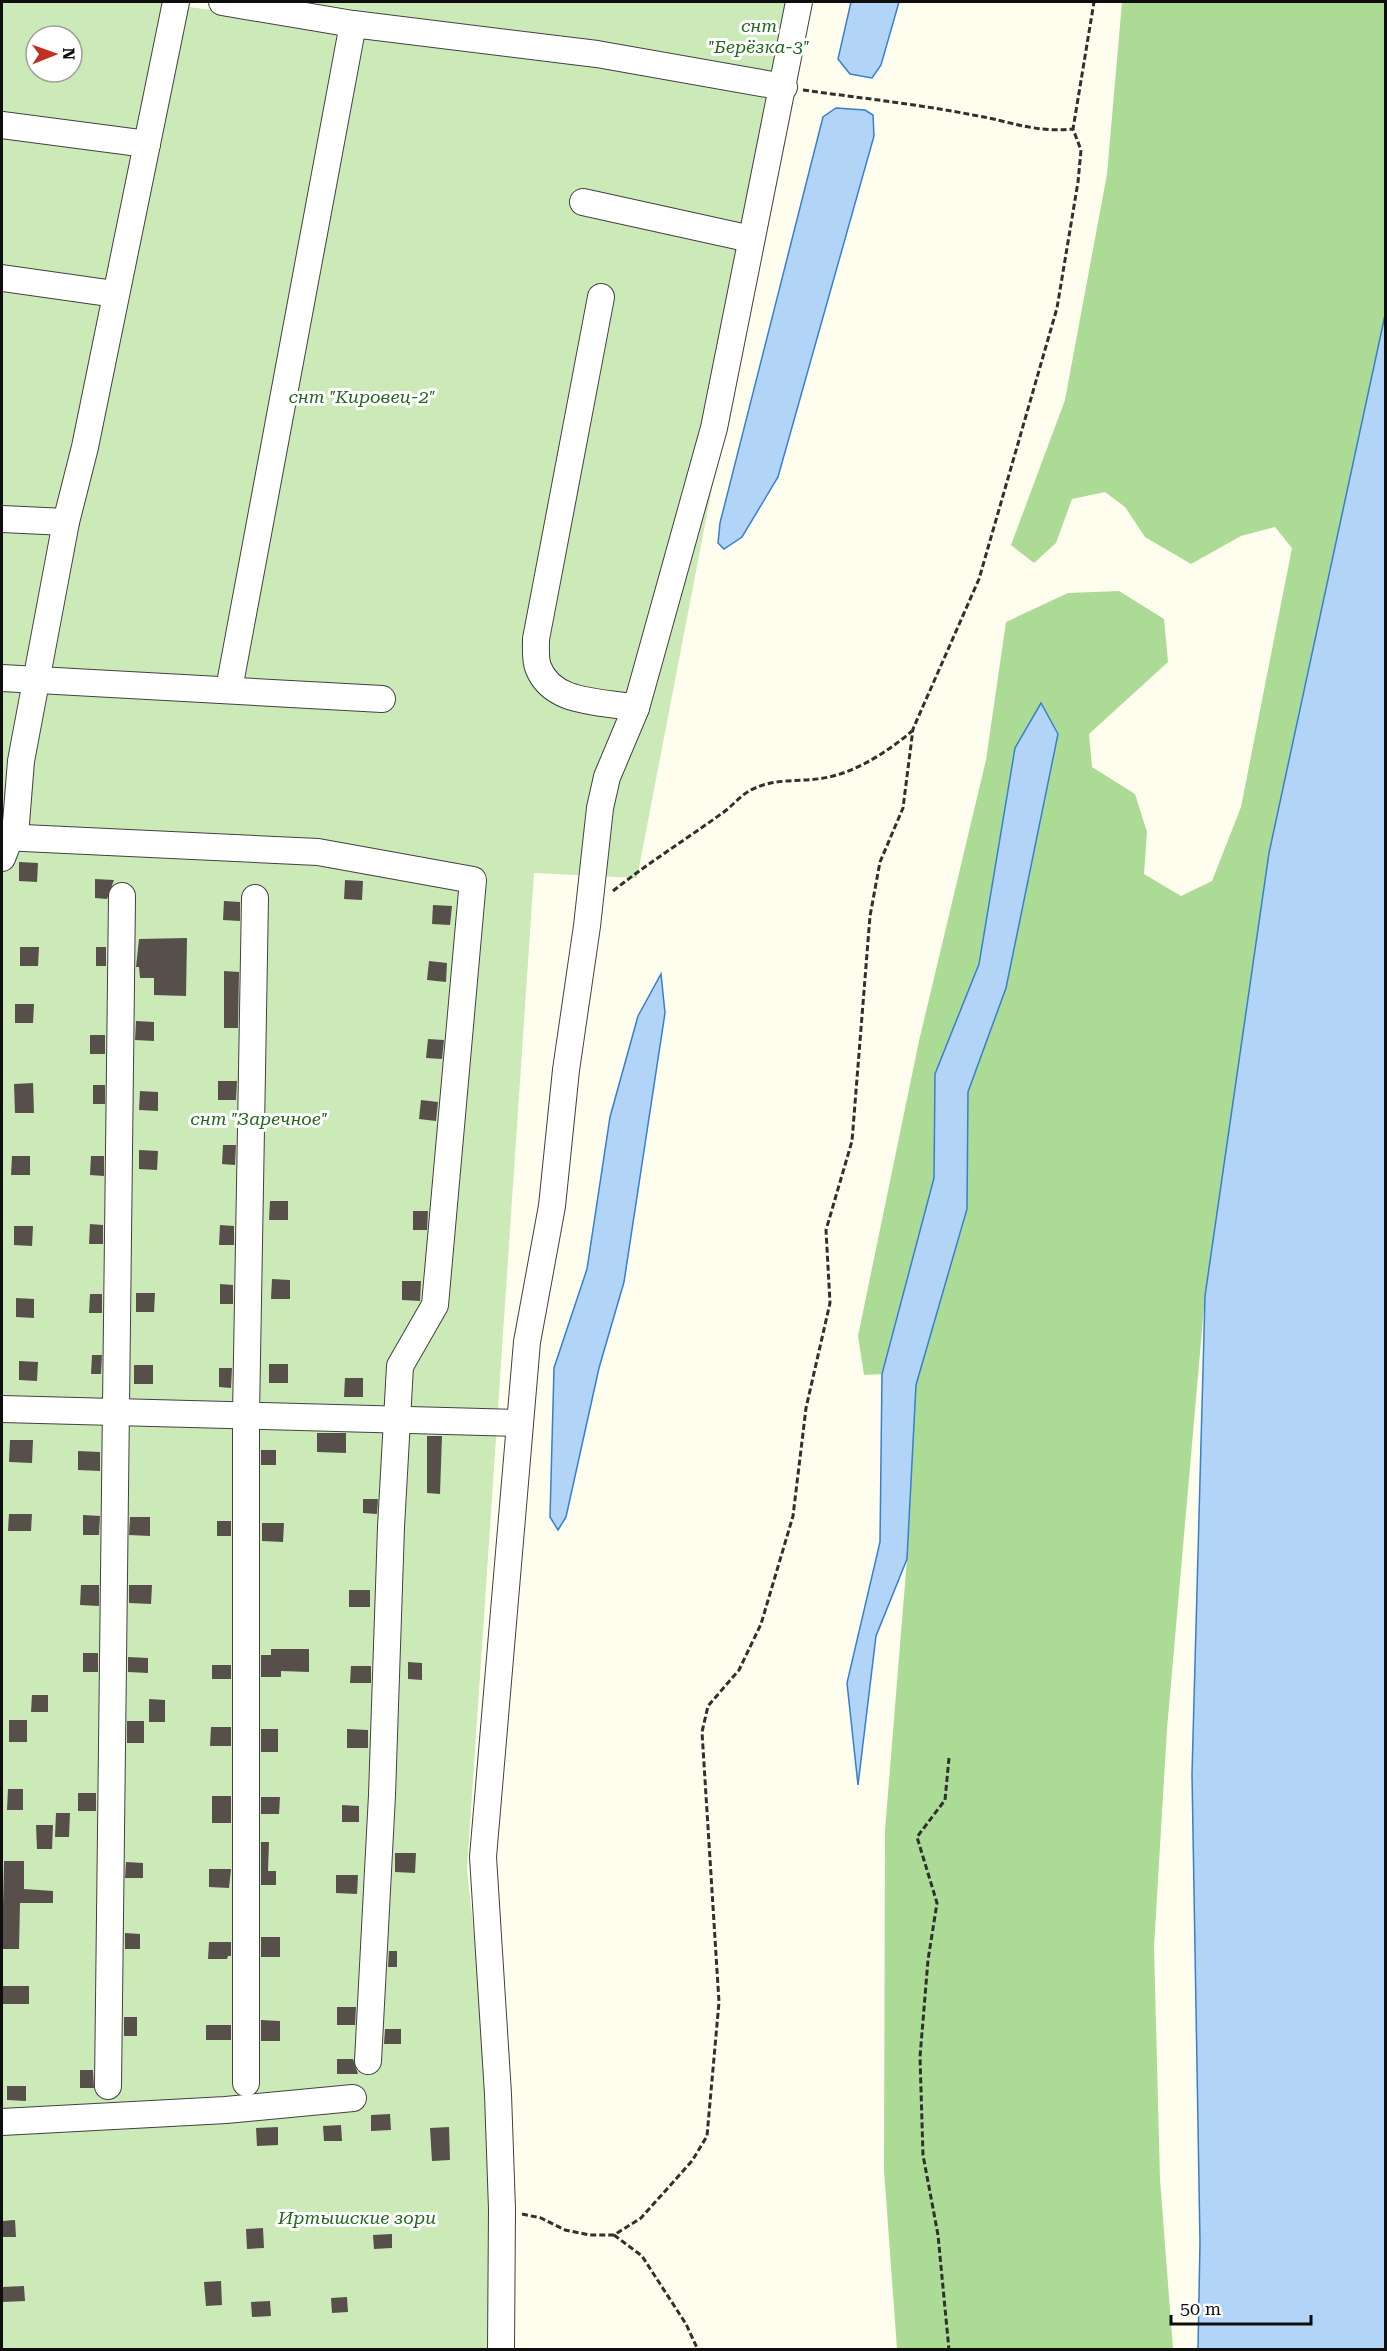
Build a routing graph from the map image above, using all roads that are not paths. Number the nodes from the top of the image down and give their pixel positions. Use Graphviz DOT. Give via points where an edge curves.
graph roads {
  1 [pos="177,2"];
  2 [pos="222,2"];
  3 [pos="799,2"];
  4 [pos="353,24"];
  5 [pos="784,87"];
  6 [pos="2,125"];
  7 [pos="147,144"];
  8 [pos="583,202"];
  9 [pos="751,238"];
  10 [pos="2,278"];
  11 [pos="115,294"];
  12 [pos="601,297"];
  13 [pos="2,519"];
  14 [pos="66,522"];
  15 [pos="2,678"];
  16 [pos="37,680"];
  17 [pos="230,689"];
  18 [pos="382,699"];
  19 [pos="636,708"];
  20 [pos="5,844"];
  21 [pos="122,896"];
  22 [pos="255,898"];
  23 [pos="2,1409"];
  24 [pos="116,1413"];
  25 [pos="246,1416"];
  26 [pos="398,1420"];
  27 [pos="520,1423"];
  28 [pos="368,2061"];
  29 [pos="246,2083"];
  30 [pos="108,2086"];
  31 [pos="353,2098"];
  32 [pos="2,2122"];
  33 [pos="501,2349"];
  1 -- 7 [label="street"];
  2 -- 4 [label="street"];
  3 -- 5 [label="street"];
  4 -- 5 [label="street" via="597,54"];
  4 -- 17 [label="street"];
  5 -- 9 [label="street"];
  6 -- 7 [label="street"];
  7 -- 11 [label="street"];
  8 -- 9 [label="street"];
  9 -- 19 [label="street" via="714,428"];
  10 -- 11 [label="street"];
  11 -- 14 [label="street"];
  12 -- 19 [label="street" via="536,639 537,665 546,684 566,696"];
  13 -- 14 [label="street"];
  14 -- 16 [label="street"];
  15 -- 16 [label="street"];
  16 -- 17 [label="street"];
  16 -- 20 [label="street" via="21,761 16,823"];
  17 -- 18 [label="street"];
  19 -- 27 [label="street" via="600,808 552,1206 527,1342"];
  20 -- 26 [label="street" via="318,852 473,880 435,1305 400,1366"];
  21 -- 24 [label="street"];
  22 -- 25 [label="street"];
  23 -- 24 [label="street"];
  24 -- 25 [label="street"];
  24 -- 30 [label="street"];
  25 -- 26 [label="street"];
  25 -- 29 [label="street"];
  26 -- 27 [label="street"];
  26 -- 28 [label="street"];
  27 -- 33 [label="street" via="483,1857 498,2094"];
  31 -- 32 [label="street" via="226,2110"];
}
